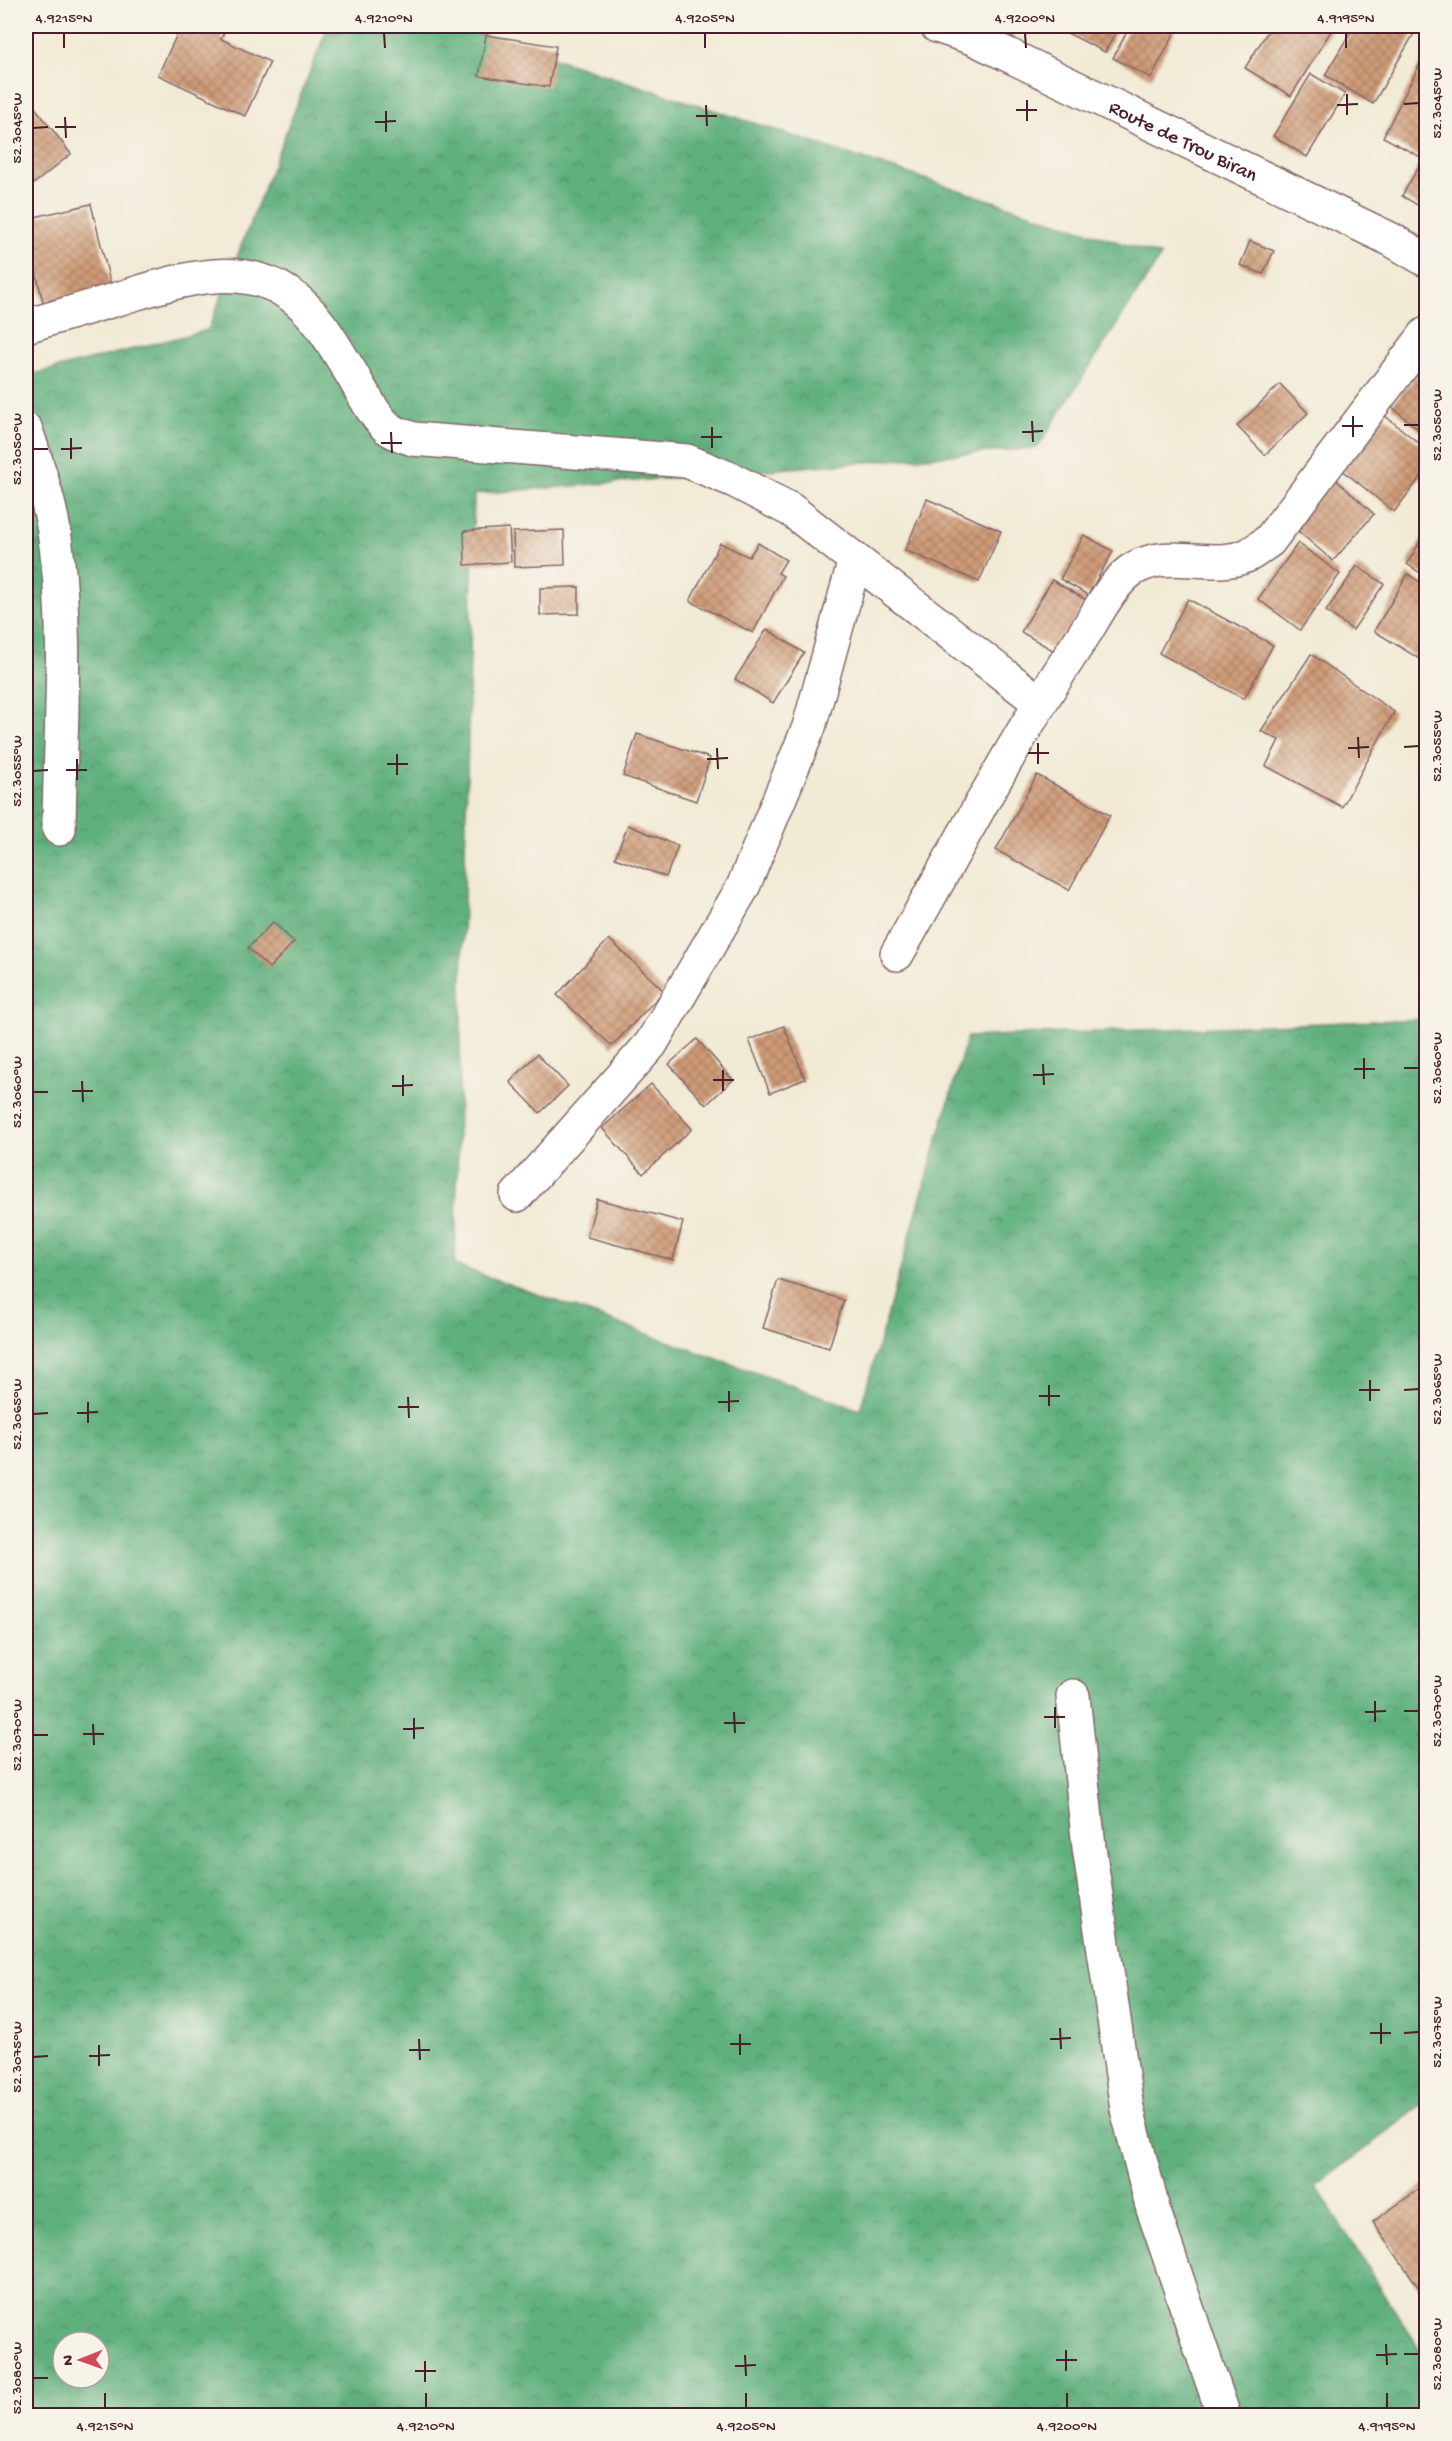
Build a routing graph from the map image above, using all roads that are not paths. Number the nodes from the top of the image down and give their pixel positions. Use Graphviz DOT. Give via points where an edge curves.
graph roads {
  1 [pos="937,26"];
  2 [pos="1426,260"];
  3 [pos="26,326"];
  4 [pos="1426,334"];
  5 [pos="26,430"];
  6 [pos="855,560"];
  7 [pos="1039,702"];
  8 [pos="58,829"];
  9 [pos="897,954"];
  10 [pos="517,1195"];
  11 [pos="1073,1696"];
  12 [pos="1224,2415"];
  1 -- 2 [label="street, Route de Trou Biran" via="975,39"];
  3 -- 6 [label="street" via="198,278 234,276 268,283 289,294 309,312 332,341 374,410 387,428 397,434 422,440 687,462 791,510"];
  4 -- 7 [label="street" via="1269,541 1247,556 1222,561 1158,560 1134,568 1116,585"];
  5 -- 8 [label="street" via="53,528 60,581"];
  6 -- 7 [label="street"];
  6 -- 10 [label="street" via="809,728 743,887 651,1044"];
  7 -- 9 [label="street"];
  11 -- 12 [label="street" via="1089,1846 1127,2109 1153,2209"];
}
